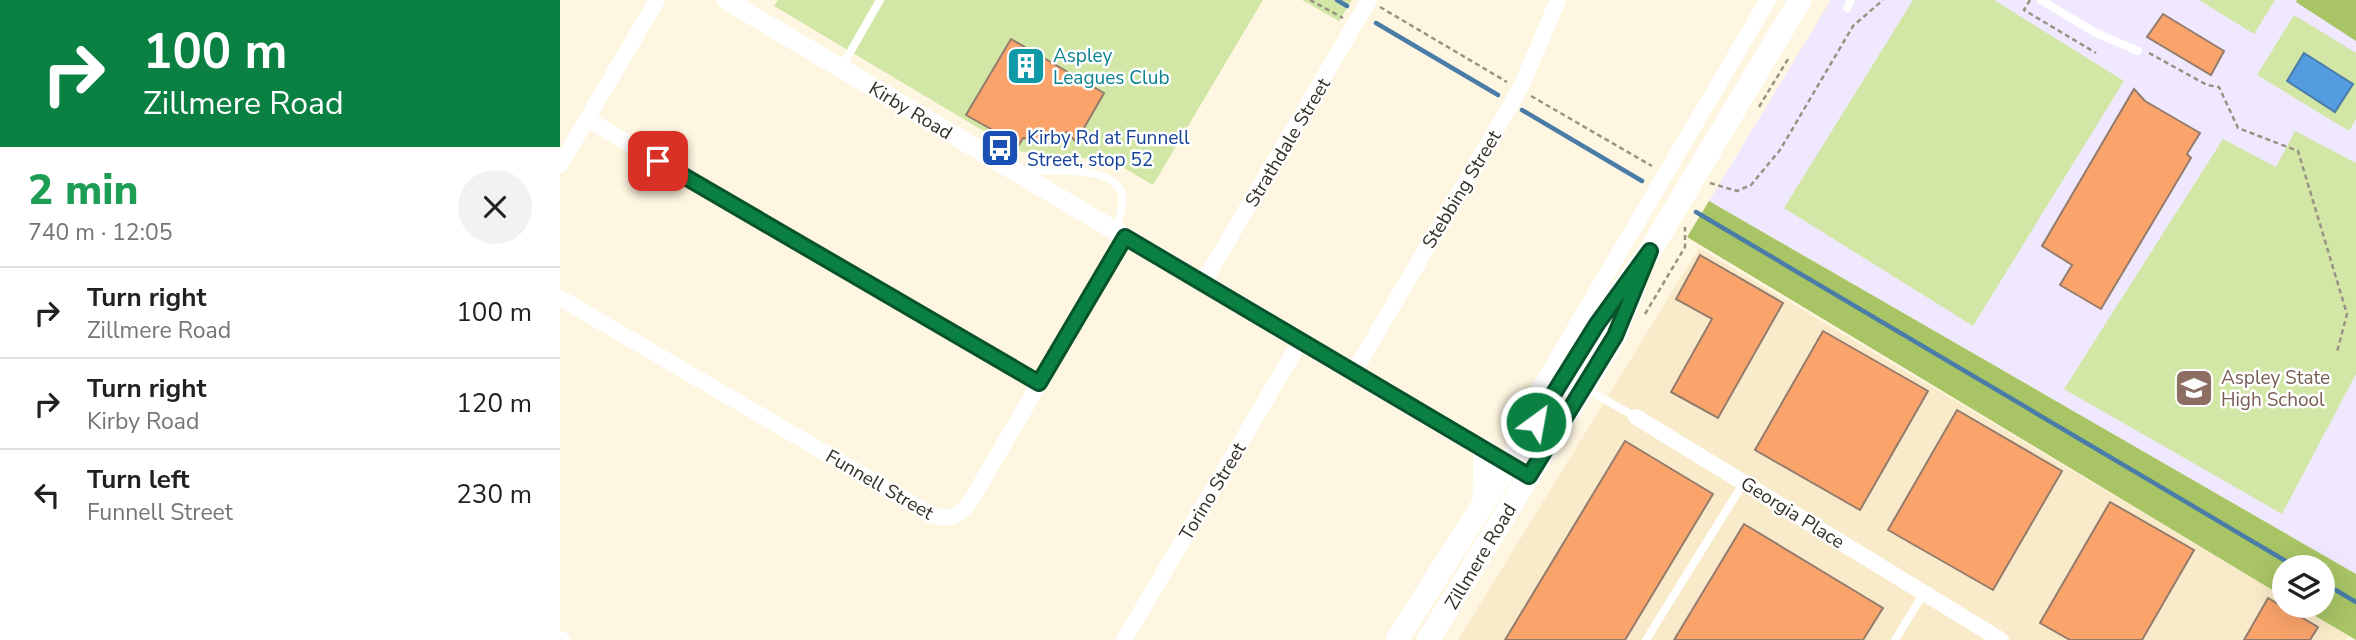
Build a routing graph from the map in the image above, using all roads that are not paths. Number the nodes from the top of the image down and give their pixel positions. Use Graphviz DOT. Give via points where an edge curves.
graph roads {
  1 [pos="657,0"];
  2 [pos="726,0"];
  3 [pos="880,0"];
  4 [pos="1370,0"];
  5 [pos="1558,0"];
  6 [pos="1768,0"];
  7 [pos="1800,0"];
  8 [pos="2040,0"];
  9 [pos="2138,51"];
  10 [pos="841,68"];
  11 [pos="1720,81"];
  12 [pos="1744,95"];
  13 [pos="587,119"];
  14 [pos="560,165"];
  15 [pos="1014,171"];
  16 [pos="1119,233"];
  17 [pos="1650,251"];
  18 [pos="1203,283"];
  19 [pos="560,298"];
  20 [pos="1300,342"];
  21 [pos="1354,372"];
  22 [pos="1039,383"];
  23 [pos="1584,388"];
  24 [pos="1636,417"];
  25 [pos="1536,422"];
  26 [pos="1485,450"];
  27 [pos="1508,464"];
  28 [pos="1529,476"];
  29 [pos="1744,482"];
  30 [pos="1485,501"];
  31 [pos="1924,593"];
  32 [pos="1124,640"];
  33 [pos="1397,640"];
  34 [pos="1429,640"];
  35 [pos="1646,640"];
  36 [pos="1895,640"];
  37 [pos="2001,640"];
  1 -- 13 [label="street"];
  2 -- 10 [label="street, Kirby Road"];
  3 -- 10 [label="lane"];
  4 -- 18 [label="street, Strathdale Street"];
  5 -- 21 [label="street, Stebbing Street" via="1520,89"];
  6 -- 11 [label="street, Zillmere Road"];
  7 -- 12 [label="main road, Zillmere Road"];
  8 -- 9 [label="lane"];
  10 -- 15 [label="street, Kirby Road"];
  11 -- 12 [label="street"];
  11 -- 25 [label="street, Zillmere Road" via="1535,396"];
  12 -- 17 [label="main road, Zillmere Road"];
  13 -- 14 [label="street"];
  13 -- 22 [label="street"];
  15 -- 16 [label="street, Kirby Road"];
  15 -- 16 [label="lane" via="1092,170 1107,176 1124,201"];
  16 -- 18 [label="street, Kirby Road"];
  16 -- 22 [label="street, Funnell Street"];
  17 -- 23 [label="main road, Zillmere Road" via="1615,336"];
  17 -- 25 [label="main road, Zillmere Road" via="1597,324"];
  18 -- 20 [label="street, Kirby Road"];
  19 -- 22 [label="street, Funnell Street" via="941,518 965,509"];
  20 -- 21 [label="street, Kirby Road"];
  20 -- 32 [label="street, Torino Street"];
  21 -- 26 [label="street, Kirby Road"];
  23 -- 24 [label="lane, Georgia Place"];
  23 -- 28 [label="main road, Zillmere Road"];
  24 -- 29 [label="street, Georgia Place"];
  25 -- 27 [label="main road, Zillmere Road"];
  26 -- 27 [label="street, Kirby Road"];
  26 -- 30 [label="main road"];
  27 -- 28 [label="street, Kirby Road"];
  27 -- 30 [label="main road, Zillmere Road"];
  28 -- 34 [label="main road, Zillmere Road"];
  29 -- 31 [label="street, Georgia Place"];
  29 -- 35 [label="lane"];
  30 -- 33 [label="main road, Zillmere Road"];
  31 -- 36 [label="lane"];
  31 -- 37 [label="street, Georgia Place"];
}
